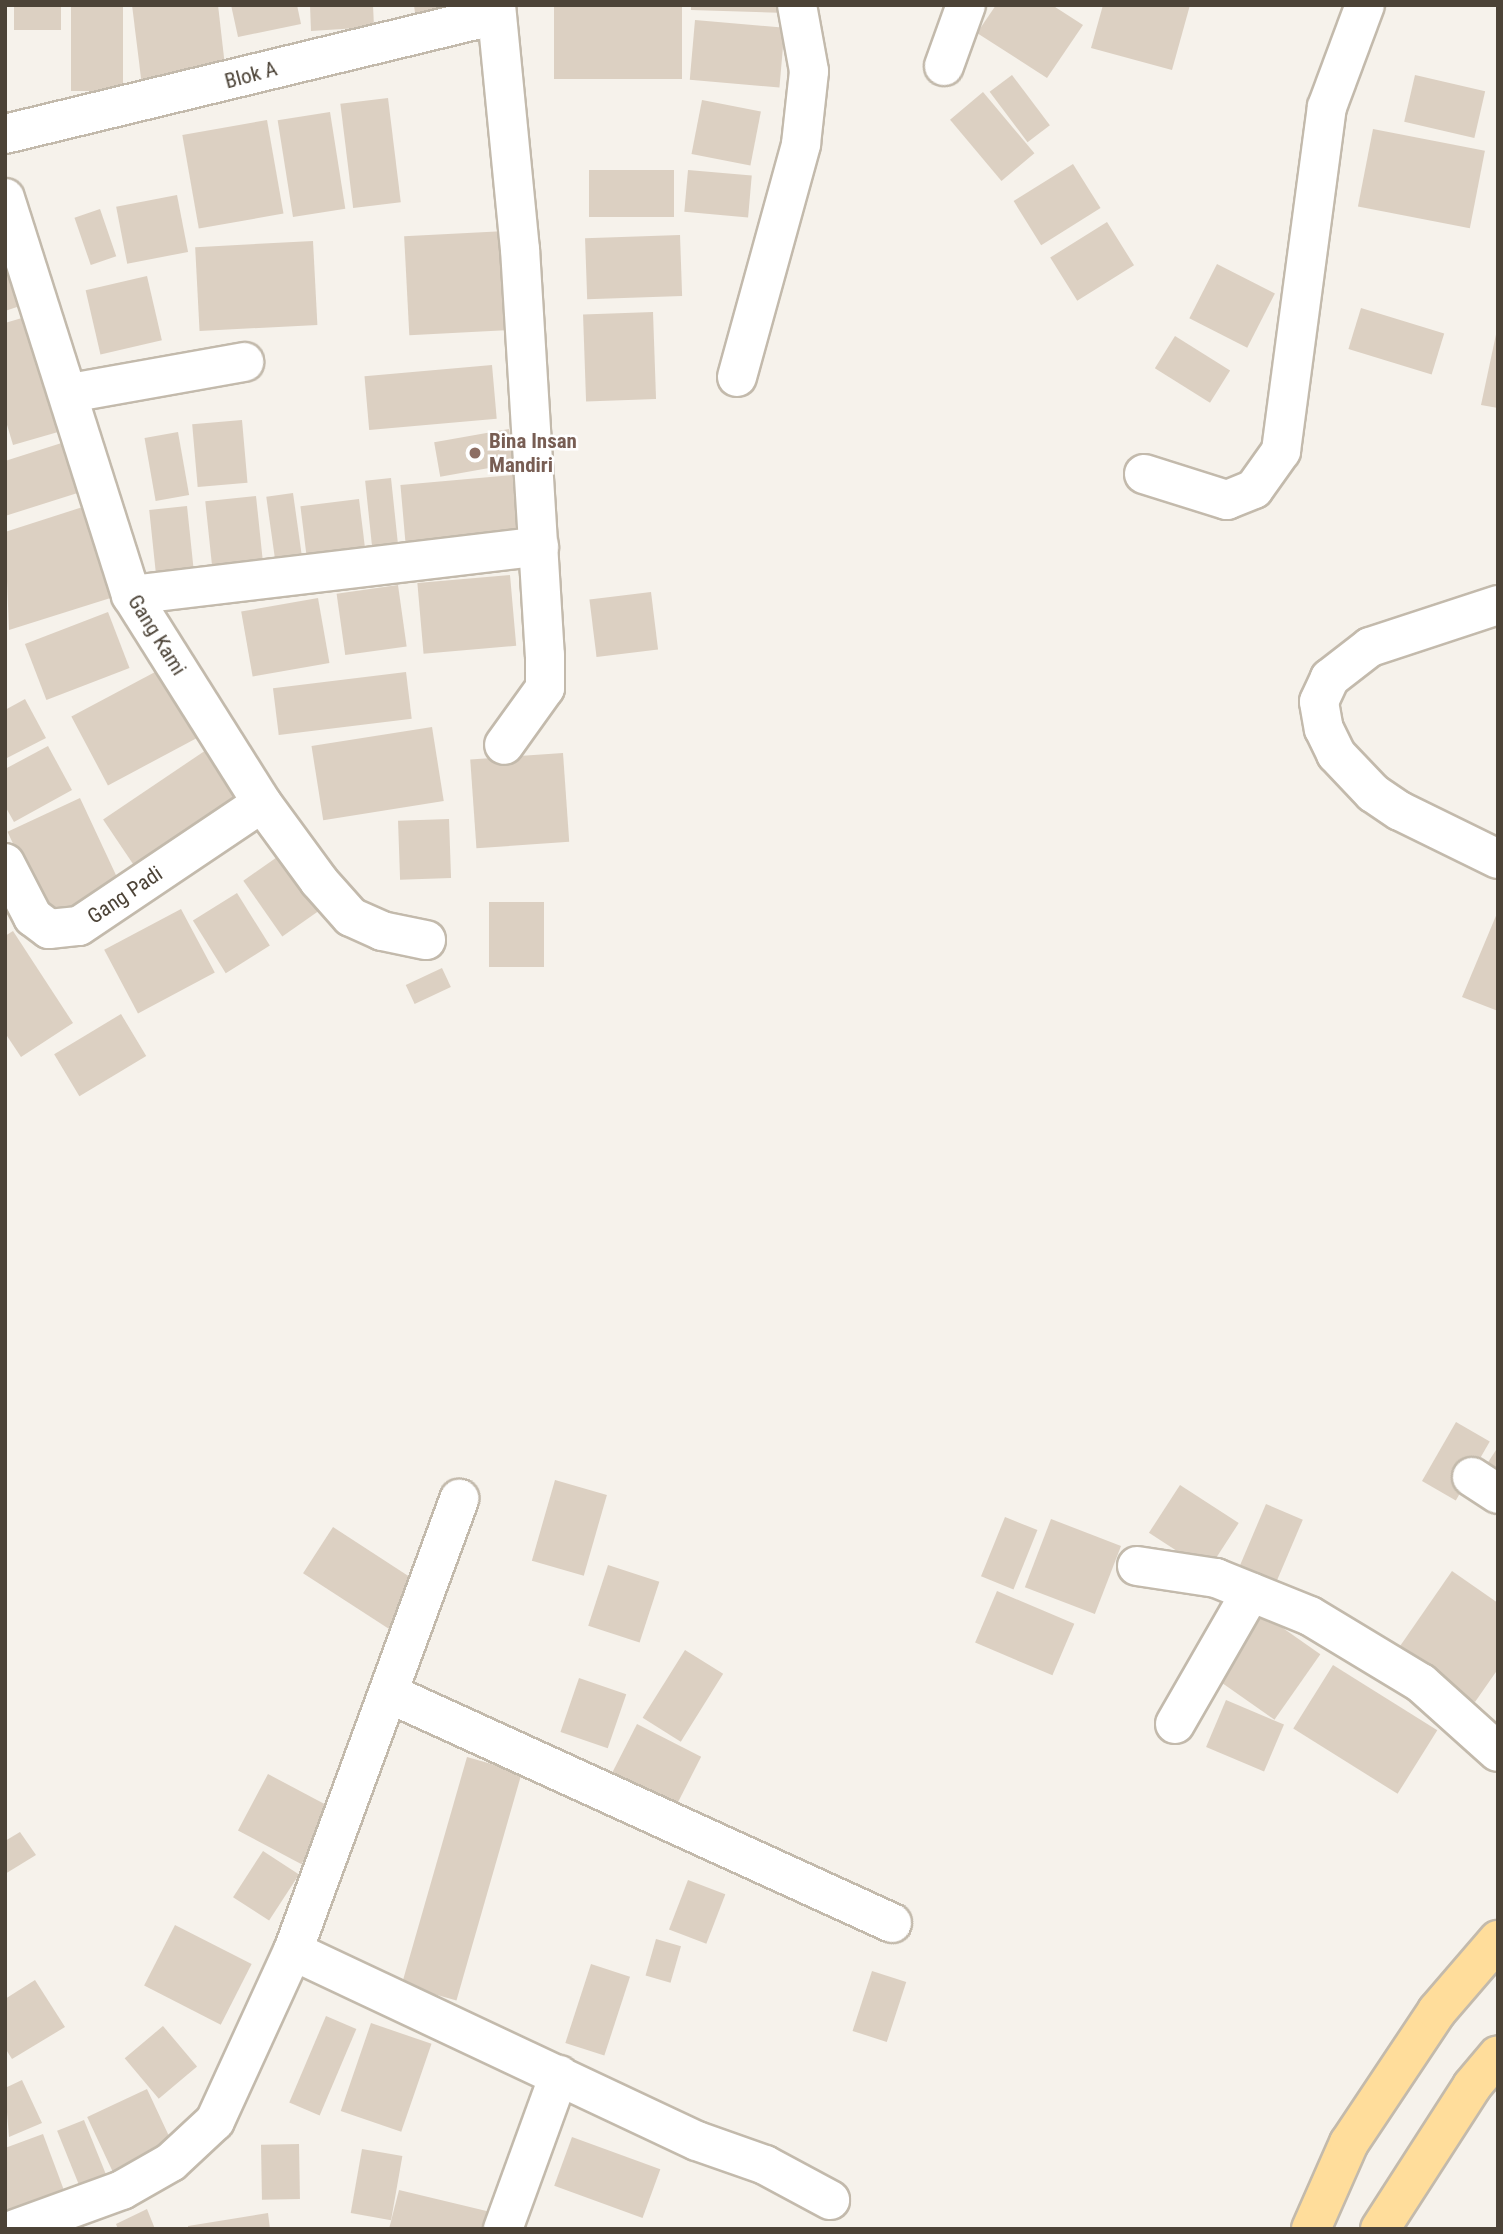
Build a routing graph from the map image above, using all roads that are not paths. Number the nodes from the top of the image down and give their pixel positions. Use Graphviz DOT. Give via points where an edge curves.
graph roads {
  1 [pos="797,5"];
  2 [pos="966,5"];
  3 [pos="1365,5"];
  4 [pos="496,10"];
  5 [pos="944,66"];
  6 [pos="5,134"];
  7 [pos="5,198"];
  8 [pos="244,362"];
  9 [pos="737,377"];
  10 [pos="70,393"];
  11 [pos="1144,474"];
  12 [pos="540,546"];
  13 [pos="131,596"];
  14 [pos="1498,605"];
  15 [pos="504,745"];
  16 [pos="262,803"];
  17 [pos="1498,859"];
  18 [pos="5,863"];
  19 [pos="426,940"];
  20 [pos="459,1499"];
  21 [pos="1137,1566"];
  22 [pos="1251,1592"];
  23 [pos="388,1693"];
  24 [pos="1175,1724"];
  25 [pos="1498,1752"];
  26 [pos="892,1923"];
  27 [pos="1498,1940"];
  28 [pos="293,1951"];
  29 [pos="1498,2055"];
  30 [pos="559,2075"];
  31 [pos="830,2200"];
  32 [pos="15,2229"];
  33 [pos="503,2229"];
  34 [pos="1311,2229"];
  35 [pos="1380,2229"];
  1 -- 9 [label="street" via="809,71 802,144"];
  2 -- 5 [label="street"];
  3 -- 11 [label="street" via="1327,107 1281,450 1254,489 1227,500"];
  4 -- 6 [label="street, Blok A"];
  4 -- 12 [label="street" via="520,249"];
  7 -- 10 [label="street, Gang Kami"];
  8 -- 10 [label="street"];
  10 -- 13 [label="street, Gang Kami"];
  12 -- 13 [label="street"];
  12 -- 15 [label="street" via="545,688"];
  13 -- 16 [label="street, Gang Kami"];
  14 -- 17 [label="street" via="1370,647 1330,678 1319,702 1324,729 1336,754 1373,793"];
  16 -- 18 [label="street, Gang Padi" via="79,926 49,929 33,917"];
  16 -- 19 [label="street, Gang Kami" via="351,917 382,931"];
  20 -- 23 [label="street"];
  21 -- 22 [label="street" via="1194,1572"];
  22 -- 24 [label="street"];
  22 -- 25 [label="street" via="1310,1616 1421,1683"];
  23 -- 26 [label="street"];
  23 -- 28 [label="street"];
  27 -- 34 [label="main road" via="1437,2011 1349,2143"];
  28 -- 30 [label="street"];
  28 -- 32 [label="street" via="215,2121 171,2162 122,2190"];
  29 -- 35 [label="main road" via="1472,2086"];
  30 -- 31 [label="street" via="697,2141 765,2165"];
  30 -- 33 [label="street"];
}
